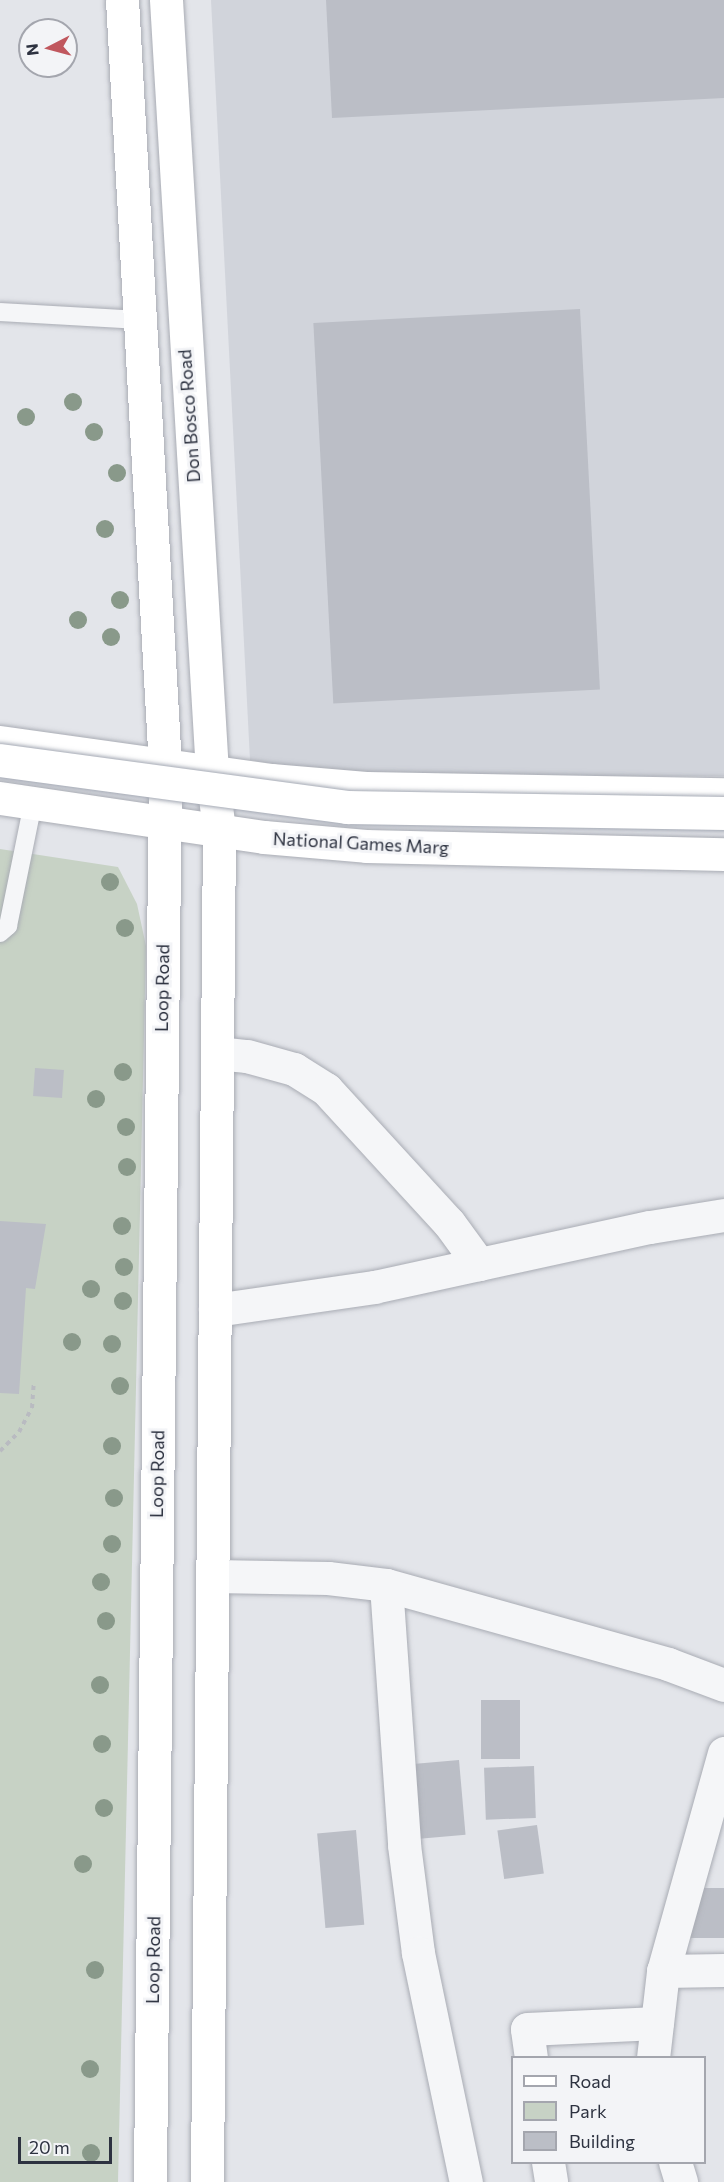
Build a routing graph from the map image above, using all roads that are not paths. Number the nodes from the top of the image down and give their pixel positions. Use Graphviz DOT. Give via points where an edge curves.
graph roads {
  1 [pos="122,0"];
  2 [pos="166,0"];
  3 [pos="0,312"];
  4 [pos="140,320"];
  5 [pos="0,742"];
  6 [pos="0,760"];
  7 [pos="165,766"];
  8 [pos="212,772"];
  9 [pos="0,780"];
  10 [pos="366,789"];
  11 [pos="724,794"];
  12 [pos="0,798"];
  13 [pos="33,803"];
  14 [pos="724,813"];
  15 [pos="163,822"];
  16 [pos="219,831"];
  17 [pos="724,835"];
  18 [pos="366,846"];
  19 [pos="724,854"];
  20 [pos="0,933"];
  21 [pos="217,1053"];
  22 [pos="724,1215"];
  23 [pos="479,1264"];
  24 [pos="215,1310"];
  25 [pos="213,1576"];
  26 [pos="386,1585"];
  27 [pos="724,1685"];
  28 [pos="721,1770"];
  29 [pos="724,1970"];
  30 [pos="663,1971"];
  31 [pos="657,2023"];
  32 [pos="531,2056"];
  33 [pos="653,2056"];
  34 [pos="548,2164"];
  35 [pos="675,2164"];
  36 [pos="150,2182"];
  37 [pos="207,2182"];
  38 [pos="465,2182"];
  39 [pos="551,2182"];
  40 [pos="681,2182"];
  1 -- 4 [label="main road"];
  2 -- 8 [label="main road, Don Bosco Road"];
  3 -- 4 [label="lane"];
  4 -- 7 [label="main road"];
  5 -- 7 [label="main road"];
  6 -- 14 [label="main road, bridge" via="347,807"];
  7 -- 8 [label="main road"];
  7 -- 15 [label="main road, Loop Road"];
  8 -- 10 [label="main road"];
  8 -- 16 [label="main road, Don Bosco Road"];
  9 -- 17 [label="main road" via="371,827"];
  10 -- 11 [label="main road"];
  10 -- 18 [label="main road"];
  12 -- 13 [label="main road, National Games Marg"];
  13 -- 15 [label="main road, National Games Marg"];
  13 -- 20 [label="lane" via="8,926"];
  15 -- 16 [label="main road, National Games Marg"];
  15 -- 36 [label="main road, Loop Road"];
  16 -- 18 [label="main road, National Games Marg"];
  16 -- 21 [label="main road"];
  18 -- 19 [label="main road, National Games Marg"];
  21 -- 23 [label="street" via="247,1056 294,1069 326,1089 448,1222"];
  21 -- 24 [label="main road"];
  22 -- 23 [label="street"];
  23 -- 24 [label="street" via="374,1287"];
  24 -- 25 [label="main road"];
  25 -- 26 [label="street" via="328,1578"];
  25 -- 37 [label="main road"];
  26 -- 27 [label="street" via="679,1668"];
  26 -- 38 [label="street" via="404,1845 418,1953"];
  28 -- 30 [label="street"];
  29 -- 30 [label="street"];
  30 -- 31 [label="street"];
  31 -- 32 [label="street" via="527,2029"];
  31 -- 33 [label="street"];
  34 -- 39 [label="street"];
  35 -- 40 [label="street"];
}
